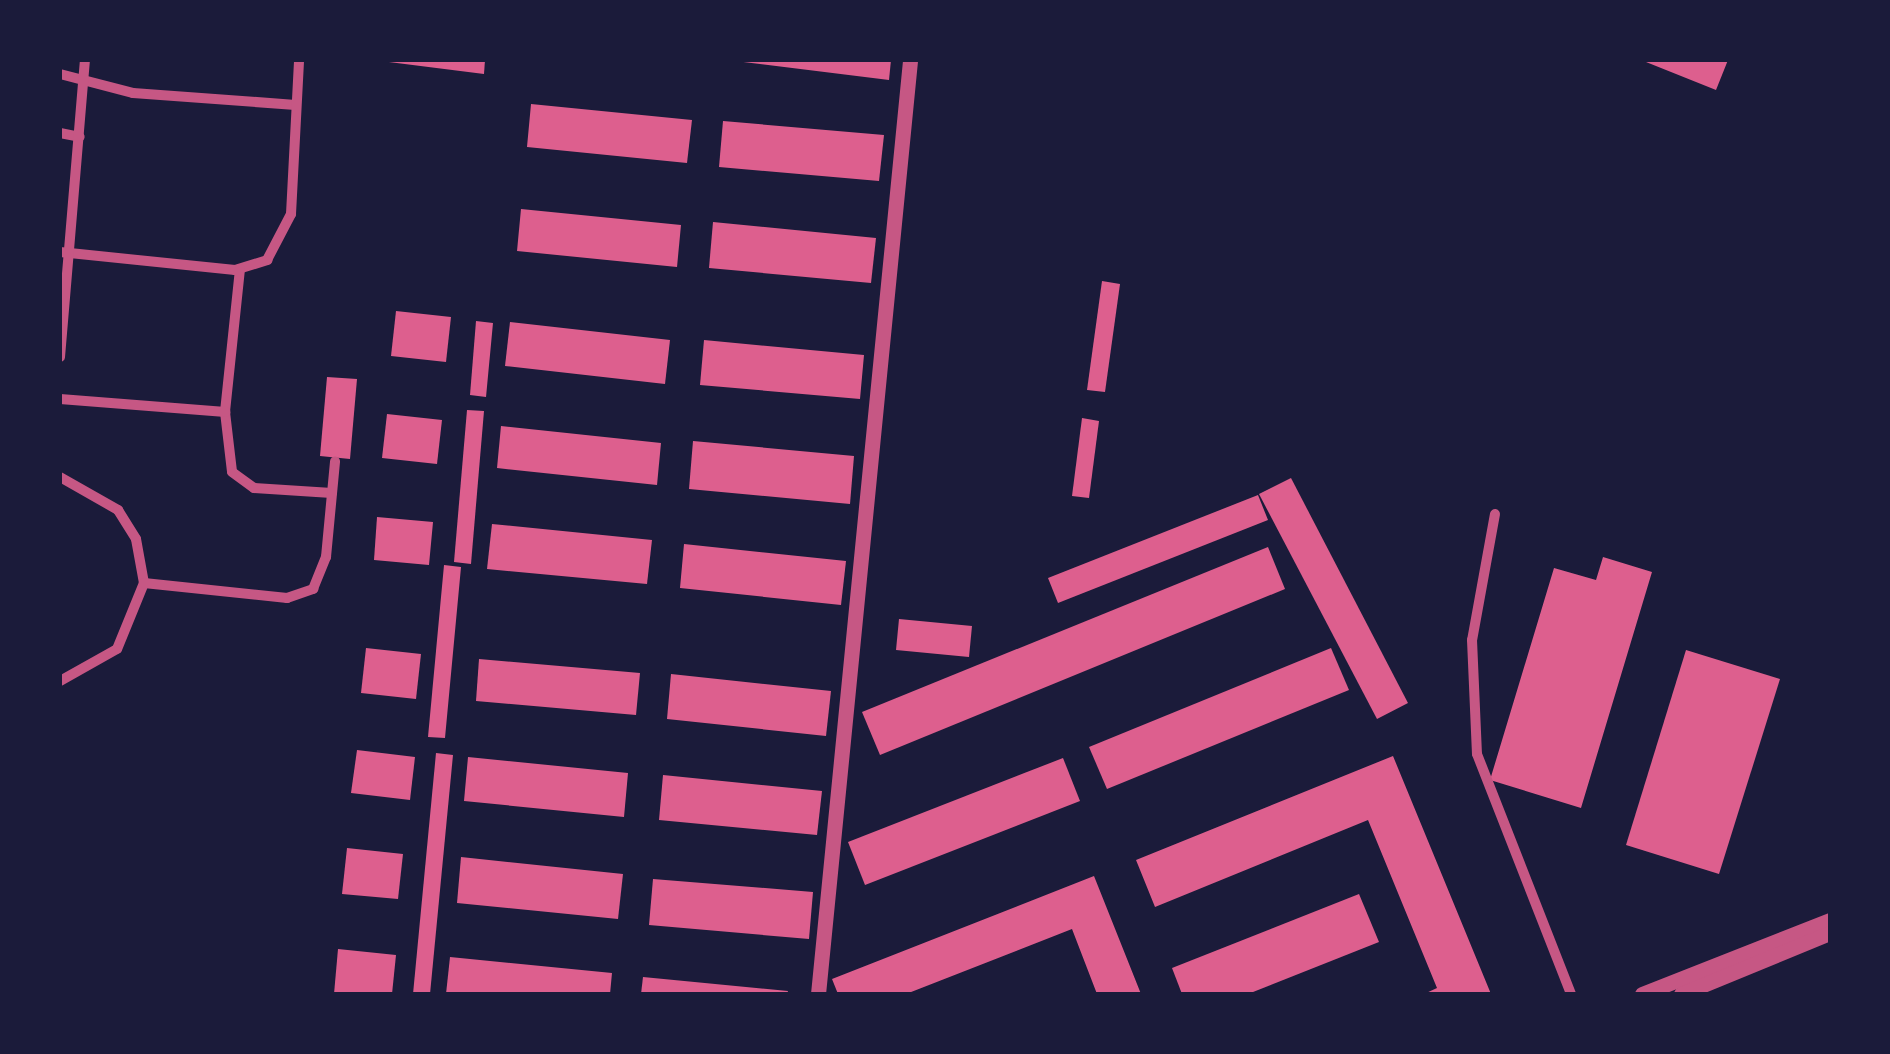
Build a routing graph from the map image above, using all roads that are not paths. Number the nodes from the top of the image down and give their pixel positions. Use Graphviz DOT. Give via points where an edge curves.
graph roads {
  1 [pos="85,60"];
  2 [pos="299,60"];
  3 [pos="910,60"];
  4 [pos="60,74"];
  5 [pos="84,78"];
  6 [pos="296,104"];
  7 [pos="60,133"];
  8 [pos="80,137"];
  9 [pos="64,253"];
  10 [pos="240,270"];
  11 [pos="60,356"];
  12 [pos="60,399"];
  13 [pos="225,412"];
  14 [pos="335,460"];
  15 [pos="60,478"];
  16 [pos="332,493"];
  17 [pos="1495,514"];
  18 [pos="144,583"];
  19 [pos="60,681"];
  20 [pos="1830,920"];
  21 [pos="1830,933"];
  22 [pos="818,994"];
  23 [pos="1571,994"];
  24 [pos="1642,994"];
  25 [pos="1681,994"];
  1 -- 5 [label="street"];
  2 -- 6 [label="street"];
  3 -- 22 [label="street"];
  4 -- 5 [label="street"];
  5 -- 6 [label="street" via="133,93"];
  5 -- 8 [label="street"];
  6 -- 10 [label="street" via="286,233 267,260"];
  7 -- 8 [label="street"];
  8 -- 9 [label="street"];
  9 -- 10 [label="street"];
  9 -- 11 [label="street"];
  10 -- 13 [label="street"];
  12 -- 13 [label="street"];
  13 -- 16 [label="street" via="239,482"];
  14 -- 16 [label="street"];
  15 -- 18 [label="street" via="118,510 142,554"];
  16 -- 18 [label="street" via="326,558 300,596"];
  17 -- 23 [label="street" via="1472,640 1477,754"];
  18 -- 19 [label="street" via="118,649"];
  20 -- 24 [label="street"];
  21 -- 25 [label="street"];
}
